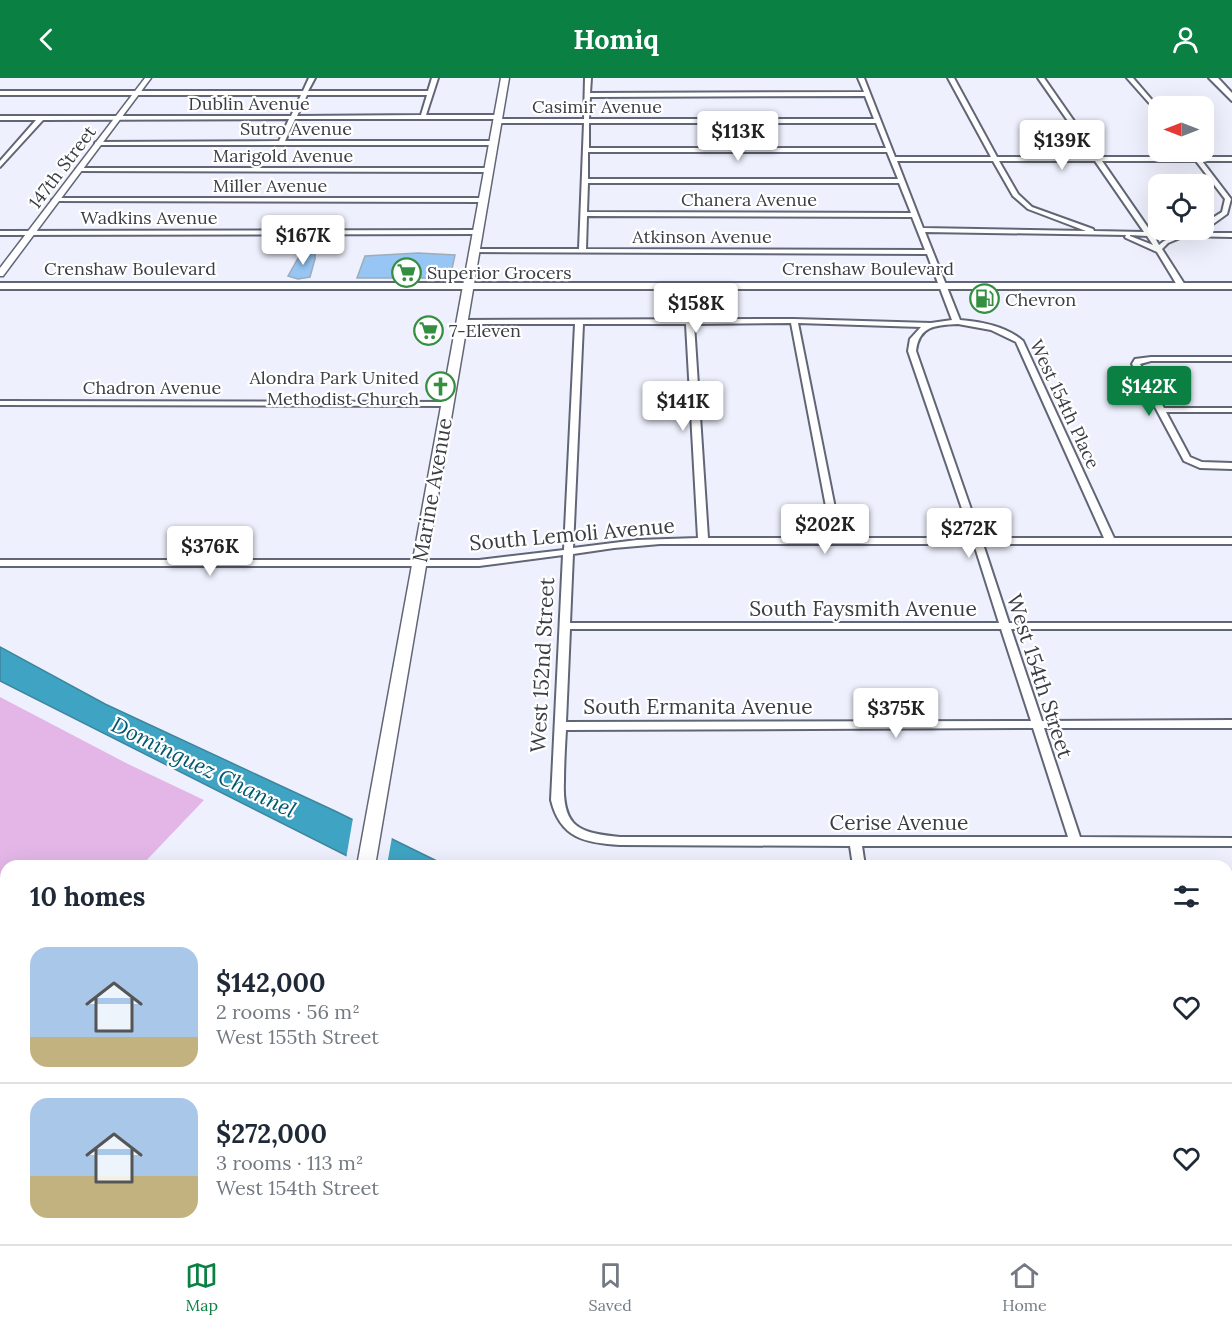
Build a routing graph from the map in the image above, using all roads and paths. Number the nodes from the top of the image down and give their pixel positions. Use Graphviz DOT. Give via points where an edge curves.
graph roads {
  1 [pos="148,78"];
  2 [pos="312,78"];
  3 [pos="435,78"];
  4 [pos="505,78"];
  5 [pos="588,78"];
  6 [pos="861,78"];
  7 [pos="951,78"];
  8 [pos="1041,78"];
  9 [pos="1130,78"];
  10 [pos="1213,78"];
  11 [pos="1222,78"];
  12 [pos="1232,88"];
  13 [pos="0,93"];
  14 [pos="136,93"];
  15 [pos="305,93"];
  16 [pos="430,93"];
  17 [pos="868,94"];
  18 [pos="588,95"];
  19 [pos="1232,98"];
  20 [pos="1148,99"];
  21 [pos="423,117"];
  22 [pos="0,118"];
  23 [pos="41,118"];
  24 [pos="118,118"];
  25 [pos="293,118"];
  26 [pos="497,119"];
  27 [pos="587,121"];
  28 [pos="878,121"];
  29 [pos="98,143"];
  30 [pos="281,143"];
  31 [pos="493,143"];
  32 [pos="586,150"];
  33 [pos="890,150"];
  34 [pos="893,159"];
  35 [pos="995,159"];
  36 [pos="1095,159"];
  37 [pos="1148,159"];
  38 [pos="1214,159"];
  39 [pos="1232,159"];
  40 [pos="0,165"];
  41 [pos="488,170"];
  42 [pos="78,171"];
  43 [pos="1214,180"];
  44 [pos="585,181"];
  45 [pos="902,181"];
  46 [pos="55,200"];
  47 [pos="484,200"];
  48 [pos="583,214"];
  49 [pos="915,215"];
  50 [pos="1214,220"];
  51 [pos="1143,225"];
  52 [pos="1148,227"];
  53 [pos="921,230"];
  54 [pos="31,232"];
  55 [pos="478,232"];
  56 [pos="1148,232"];
  57 [pos="0,233"];
  58 [pos="1096,233"];
  59 [pos="1117,234"];
  60 [pos="1148,235"];
  61 [pos="1214,235"];
  62 [pos="1232,235"];
  63 [pos="1153,240"];
  64 [pos="1172,240"];
  65 [pos="1158,250"];
  66 [pos="475,251"];
  67 [pos="582,251"];
  68 [pos="930,252"];
  69 [pos="0,274"];
  70 [pos="468,285"];
  71 [pos="1181,285"];
  72 [pos="0,286"];
  73 [pos="943,286"];
  74 [pos="1232,286"];
  75 [pos="690,321"];
  76 [pos="794,321"];
  77 [pos="462,322"];
  78 [pos="579,322"];
  79 [pos="957,322"];
  80 [pos="931,325"];
  81 [pos="1232,359"];
  82 [pos="0,403"];
  83 [pos="448,404"];
  84 [pos="1160,410"];
  85 [pos="1232,410"];
  86 [pos="1232,466"];
  87 [pos="977,540"];
  88 [pos="1110,540"];
  89 [pos="704,541"];
  90 [pos="837,541"];
  91 [pos="1232,541"];
  92 [pos="568,551"];
  93 [pos="0,563"];
  94 [pos="419,563"];
  95 [pos="566,626"];
  96 [pos="1004,626"];
  97 [pos="1232,626"];
  98 [pos="1037,724"];
  99 [pos="1232,724"];
  100 [pos="560,726"];
  101 [pos="568,826"];
  102 [pos="855,842"];
  103 [pos="1076,842"];
  104 [pos="1232,842"];
  105 [pos="367,860"];
  106 [pos="858,860"];
  1 -- 14 [label="street, 147th Street"];
  2 -- 15 [label="street"];
  3 -- 16 [label="street"];
  4 -- 26 [label="main road, Marine Avenue"];
  5 -- 18 [label="street"];
  6 -- 17 [label="street"];
  7 -- 35 [label="street"];
  8 -- 36 [label="street"];
  9 -- 20 [label="street"];
  10 -- 19 [label="main road"];
  11 -- 12 [label="main road"];
  13 -- 14 [label="street"];
  14 -- 15 [label="street"];
  14 -- 24 [label="street, 147th Street"];
  15 -- 16 [label="street"];
  15 -- 25 [label="street"];
  16 -- 21 [label="street"];
  17 -- 18 [label="street"];
  17 -- 28 [label="street"];
  18 -- 27 [label="street"];
  21 -- 25 [label="street, Dublin Avenue"];
  21 -- 26 [label="street, Dublin Avenue"];
  22 -- 23 [label="street, Dublin Avenue"];
  23 -- 24 [label="street, Dublin Avenue"];
  23 -- 40 [label="street"];
  24 -- 25 [label="street, Dublin Avenue"];
  24 -- 29 [label="street, 147th Street"];
  25 -- 30 [label="street"];
  26 -- 27 [label="street, Casimir Avenue"];
  26 -- 31 [label="main road, Marine Avenue"];
  27 -- 28 [label="street, Casimir Avenue"];
  27 -- 32 [label="street"];
  28 -- 33 [label="street"];
  29 -- 30 [label="street, Sutro Avenue"];
  29 -- 42 [label="street, 147th Street"];
  30 -- 31 [label="street, Sutro Avenue"];
  31 -- 41 [label="main road, Marine Avenue"];
  32 -- 33 [label="street"];
  32 -- 44 [label="street"];
  33 -- 34 [label="street"];
  34 -- 35 [label="street"];
  34 -- 45 [label="street"];
  35 -- 36 [label="street"];
  35 -- 58 [label="street" via="1022,202 1050,217"];
  36 -- 37 [label="street"];
  36 -- 51 [label="street"];
  38 -- 39 [label="street"];
  41 -- 42 [label="street, Marigold Avenue"];
  41 -- 47 [label="main road, Marine Avenue"];
  42 -- 46 [label="street, 147th Street"];
  43 -- 50 [label="street" via="1228,199 1225,213"];
  44 -- 45 [label="street"];
  44 -- 48 [label="street"];
  45 -- 49 [label="street"];
  46 -- 47 [label="street, Miller Avenue"];
  46 -- 54 [label="street, 147th Street"];
  47 -- 55 [label="main road, Marine Avenue"];
  48 -- 49 [label="street, Chanera Avenue"];
  48 -- 67 [label="street"];
  49 -- 53 [label="street"];
  51 -- 52 [label="street"];
  51 -- 56 [label="street"];
  53 -- 58 [label="street"];
  53 -- 68 [label="street"];
  54 -- 55 [label="street, Wadkins Avenue"];
  54 -- 57 [label="street, Wadkins Avenue"];
  54 -- 69 [label="street, 147th Street"];
  55 -- 66 [label="main road, Marine Avenue"];
  58 -- 59 [label="street"];
  59 -- 60 [label="street"];
  59 -- 65 [label="street"];
  61 -- 62 [label="street"];
  63 -- 65 [label="street"];
  64 -- 65 [label="street"];
  65 -- 71 [label="street"];
  66 -- 67 [label="street, Atkinson Avenue"];
  66 -- 70 [label="main road, Marine Avenue"];
  67 -- 68 [label="street, Atkinson Avenue"];
  68 -- 73 [label="street"];
  70 -- 72 [label="main road, Crenshaw Boulevard"];
  70 -- 73 [label="main road, Crenshaw Boulevard"];
  70 -- 77 [label="main road, Marine Avenue"];
  71 -- 73 [label="main road, Crenshaw Boulevard"];
  71 -- 74 [label="main road, Crenshaw Boulevard"];
  73 -- 79 [label="street"];
  75 -- 76 [label="street"];
  75 -- 78 [label="street"];
  75 -- 89 [label="street"];
  76 -- 80 [label="street"];
  76 -- 90 [label="street"];
  77 -- 78 [label="street"];
  77 -- 83 [label="main road, Marine Avenue"];
  78 -- 92 [label="street, West 152nd Street"];
  79 -- 80 [label="street"];
  79 -- 88 [label="street, West 154th Place" via="996,328 1019,342"];
  80 -- 87 [label="street, West 154th Street" via="915,335 912,351"];
  81 -- 84 [label="street" via="1144,359 1136,364"];
  82 -- 83 [label="street, Chadron Avenue"];
  83 -- 94 [label="main road, Marine Avenue"];
  84 -- 85 [label="street"];
  84 -- 86 [label="street" via="1192,463"];
  87 -- 88 [label="street, South Lemoli Avenue"];
  87 -- 90 [label="street, South Lemoli Avenue"];
  87 -- 96 [label="street, West 154th Street"];
  88 -- 91 [label="street, South Lemoli Avenue"];
  89 -- 90 [label="street, South Lemoli Avenue"];
  89 -- 92 [label="street, South Lemoli Avenue" via="631,542"];
  92 -- 94 [label="street, South Lemoli Avenue" via="507,561"];
  92 -- 95 [label="street, West 152nd Street"];
  93 -- 94 [label="street, South Lemoli Avenue"];
  94 -- 105 [label="main road, Marine Avenue"];
  95 -- 96 [label="street, South Faysmith Avenue"];
  95 -- 100 [label="street, West 152nd Street"];
  96 -- 97 [label="street, South Faysmith Avenue"];
  96 -- 98 [label="street, West 154th Street"];
  98 -- 99 [label="street, South Ermanita Avenue"];
  98 -- 100 [label="street, South Ermanita Avenue"];
  98 -- 103 [label="street, West 154th Street"];
  100 -- 101 [label="street, West 152nd Street" via="557,800 561,818"];
  101 -- 102 [label="street, Cerise Avenue" via="588,837 620,841"];
  102 -- 103 [label="street, Cerise Avenue"];
  102 -- 106 [label="street"];
  103 -- 104 [label="street, Cerise Avenue"];
}
